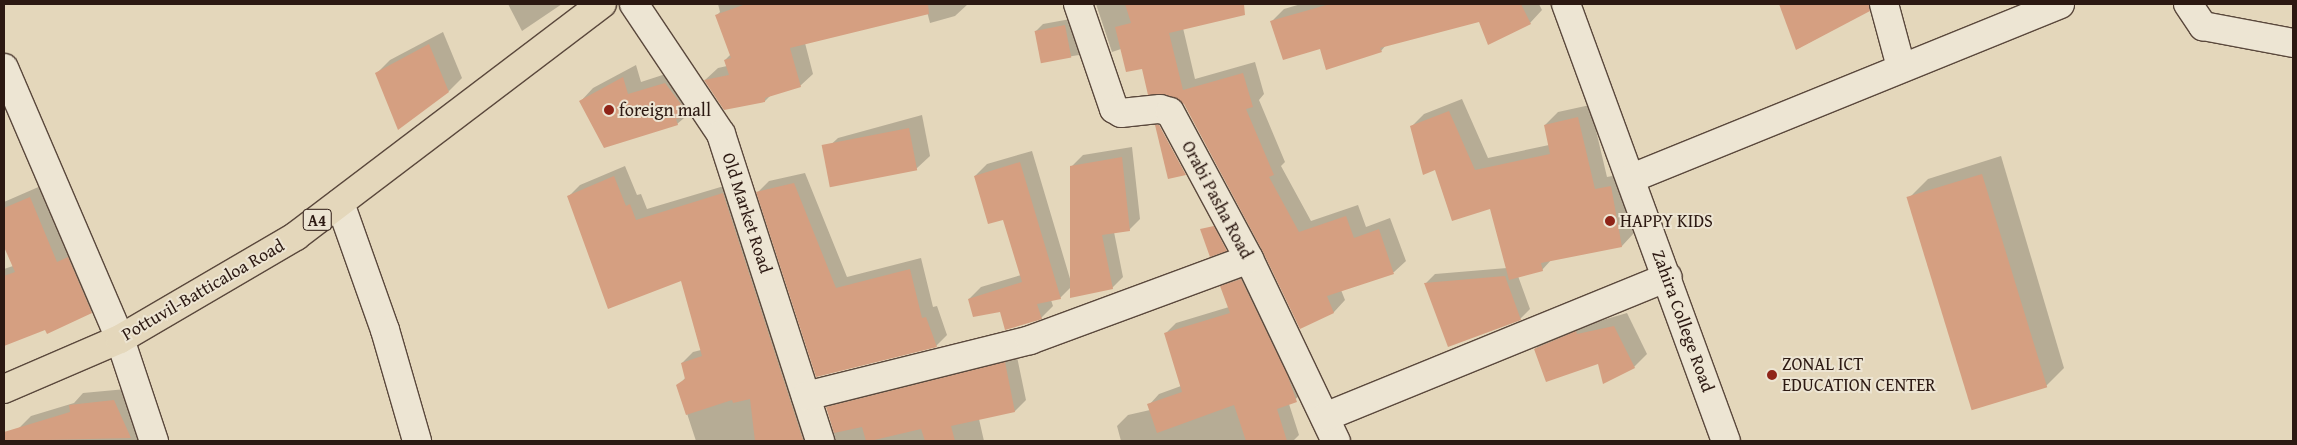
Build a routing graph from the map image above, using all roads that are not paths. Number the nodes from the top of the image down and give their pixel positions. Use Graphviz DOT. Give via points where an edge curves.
graph roads {
  1 [pos="602,4"];
  2 [pos="634,4"];
  3 [pos="1078,4"];
  4 [pos="1566,4"];
  5 [pos="1884,4"];
  6 [pos="2060,4"];
  7 [pos="2188,4"];
  8 [pos="2292,48"];
  9 [pos="1901,67"];
  10 [pos="4,68"];
  11 [pos="1632,178"];
  12 [pos="340,203"];
  13 [pos="1249,259"];
  14 [pos="1668,277"];
  15 [pos="120,339"];
  16 [pos="4,389"];
  17 [pos="806,396"];
  18 [pos="1331,429"];
  19 [pos="154,441"];
  20 [pos="417,441"];
  21 [pos="820,441"];
  22 [pos="1726,441"];
  1 -- 12 [label="highway, Pottuvil-Batticaloa Road / A4"];
  2 -- 17 [label="street, Old Market Road" via="721,134"];
  3 -- 13 [label="street, Orabi Pasha Road" via="1114,109 1121,113 1160,109 1170,112"];
  4 -- 11 [label="street, Zahira College Road"];
  5 -- 9 [label="street"];
  6 -- 9 [label="street"];
  7 -- 8 [label="street" via="2203,26"];
  9 -- 11 [label="street"];
  10 -- 15 [label="street"];
  11 -- 14 [label="street, Zahira College Road"];
  12 -- 15 [label="highway, Pottuvil-Batticaloa Road / A4" via="296,236"];
  12 -- 20 [label="street" via="385,330"];
  13 -- 17 [label="street" via="1030,340"];
  13 -- 18 [label="street, Orabi Pasha Road"];
  14 -- 18 [label="street"];
  14 -- 22 [label="street, Zahira College Road"];
  15 -- 16 [label="highway, Pottuvil-Batticaloa Road / A4"];
  15 -- 19 [label="street"];
  17 -- 21 [label="street, Old Market Road"];
}
